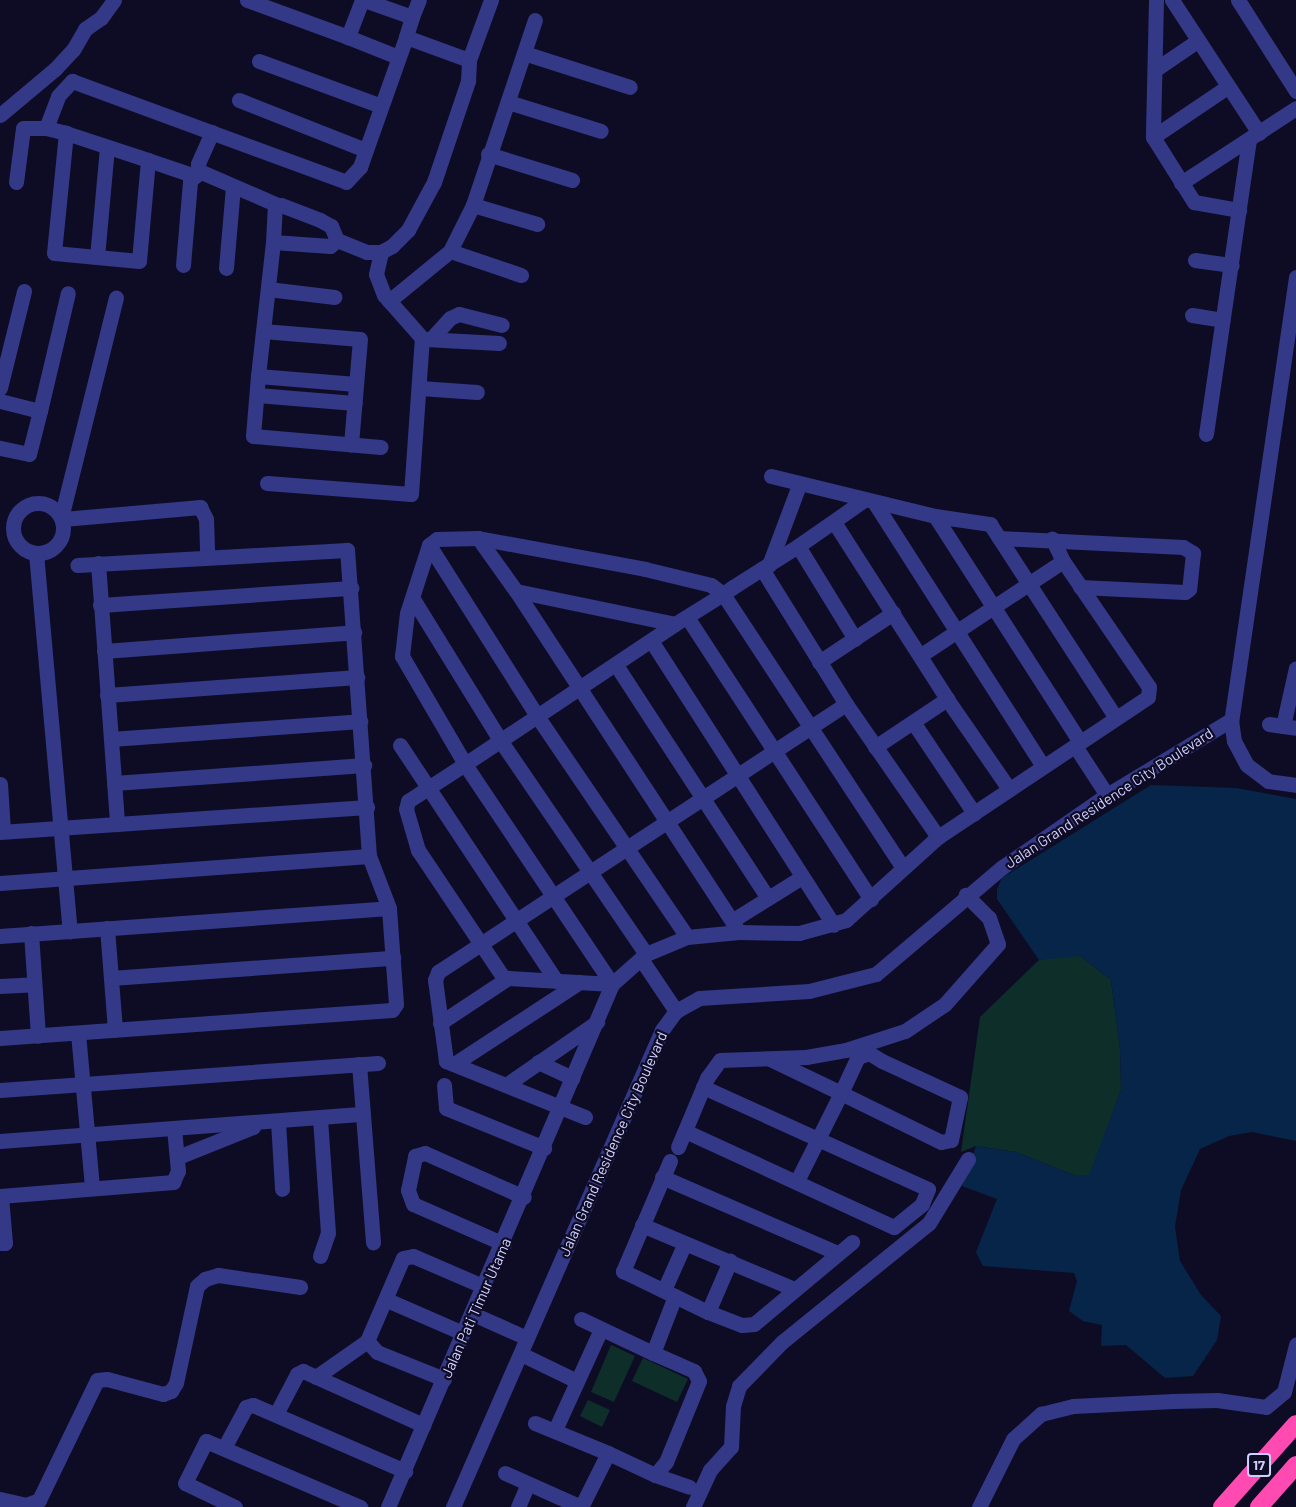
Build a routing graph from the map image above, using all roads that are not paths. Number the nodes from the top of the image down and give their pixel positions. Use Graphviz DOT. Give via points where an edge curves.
graph roads {
  1 [pos="114,0"];
  2 [pos="248,0"];
  3 [pos="363,0"];
  4 [pos="419,0"];
  5 [pos="491,0"];
  6 [pos="1156,0"];
  7 [pos="1172,0"];
  8 [pos="1238,0"];
  9 [pos="412,17"];
  10 [pos="535,20"];
  11 [pos="406,37"];
  12 [pos="348,38"];
  13 [pos="1197,41"];
  14 [pos="524,54"];
  15 [pos="398,57"];
  16 [pos="469,60"];
  17 [pos="259,62"];
  18 [pos="1156,69"];
  19 [pos="630,87"];
  20 [pos="1227,87"];
  21 [pos="1296,91"];
  22 [pos="239,100"];
  23 [pos="508,102"];
  24 [pos="381,106"];
  25 [pos="1296,108"];
  26 [pos="0,115"];
  27 [pos="46,128"];
  28 [pos="601,131"];
  29 [pos="212,132"];
  30 [pos="66,133"];
  31 [pos="1154,137"];
  32 [pos="1254,137"];
  33 [pos="107,147"];
  34 [pos="365,150"];
  35 [pos="488,154"];
  36 [pos="148,160"];
  37 [pos="197,173"];
  38 [pos="572,180"];
  39 [pos="16,182"];
  40 [pos="1181,183"];
  41 [pos="232,187"];
  42 [pos="278,205"];
  43 [pos="473,206"];
  44 [pos="1239,210"];
  45 [pos="537,224"];
  46 [pos="337,240"];
  47 [pos="273,242"];
  48 [pos="450,251"];
  49 [pos="381,252"];
  50 [pos="97,257"];
  51 [pos="1195,260"];
  52 [pos="183,265"];
  53 [pos="1232,265"];
  54 [pos="226,268"];
  55 [pos="521,275"];
  56 [pos="1296,277"];
  57 [pos="268,289"];
  58 [pos="24,291"];
  59 [pos="68,293"];
  60 [pos="335,297"];
  61 [pos="116,298"];
  62 [pos="389,301"];
  63 [pos="1192,315"];
  64 [pos="1223,320"];
  65 [pos="502,326"];
  66 [pos="263,331"];
  67 [pos="427,339"];
  68 [pos="499,343"];
  69 [pos="258,376"];
  70 [pos="356,384"];
  71 [pos="0,388"];
  72 [pos="420,388"];
  73 [pos="477,392"];
  74 [pos="257,395"];
  75 [pos="0,401"];
  76 [pos="355,403"];
  77 [pos="40,411"];
  78 [pos="1206,435"];
  79 [pos="351,446"];
  80 [pos="381,447"];
  81 [pos="0,448"];
  82 [pos="771,476"];
  83 [pos="267,483"];
  84 [pos="799,485"];
  85 [pos="869,501"];
  86 [pos="63,516"];
  87 [pos="935,516"];
  88 [pos="7,522"];
  89 [pos="834,522"];
  90 [pos="999,537"];
  91 [pos="478,538"];
  92 [pos="1052,538"];
  93 [pos="429,545"];
  94 [pos="798,546"];
  95 [pos="36,553"];
  96 [pos="207,556"];
  97 [pos="1063,561"];
  98 [pos="98,563"];
  99 [pos="77,565"];
  100 [pos="765,567"];
  101 [pos="1028,585"];
  102 [pos="1080,587"];
  103 [pos="351,588"];
  104 [pos="516,591"];
  105 [pos="723,594"];
  106 [pos="413,599"];
  107 [pos="100,605"];
  108 [pos="993,608"];
  109 [pos="893,613"];
  110 [pos="681,621"];
  111 [pos="354,632"];
  112 [pos="957,633"];
  113 [pos="855,639"];
  114 [pos="652,642"];
  115 [pos="104,651"];
  116 [pos="921,655"];
  117 [pos="819,662"];
  118 [pos="616,665"];
  119 [pos="1296,668"];
  120 [pos="357,677"];
  121 [pos="580,687"];
  122 [pos="107,695"];
  123 [pos="946,699"];
  124 [pos="846,704"];
  125 [pos="537,716"];
  126 [pos="1116,717"];
  127 [pos="1231,720"];
  128 [pos="360,721"];
  129 [pos="913,722"];
  130 [pos="1283,726"];
  131 [pos="810,729"];
  132 [pos="111,740"];
  133 [pos="500,740"];
  134 [pos="1078,744"];
  135 [pos="400,745"];
  136 [pos="875,747"];
  137 [pos="774,753"];
  138 [pos="465,764"];
  139 [pos="364,765"];
  140 [pos="1043,766"];
  141 [pos="740,773"];
  142 [pos="114,783"];
  143 [pos="0,784"];
  144 [pos="1296,785"];
  145 [pos="429,788"];
  146 [pos="1009,789"];
  147 [pos="0,791"];
  148 [pos="703,795"];
  149 [pos="1107,795"];
  150 [pos="367,807"];
  151 [pos="975,813"];
  152 [pos="667,821"];
  153 [pos="117,824"];
  154 [pos="61,827"];
  155 [pos="2,831"];
  156 [pos="938,837"];
  157 [pos="625,849"];
  158 [pos="369,856"];
  159 [pos="902,867"];
  160 [pos="588,874"];
  161 [pos="802,877"];
  162 [pos="66,878"];
  163 [pos="0,883"];
  164 [pos="966,894"];
  165 [pos="554,897"];
  166 [pos="768,898"];
  167 [pos="871,899"];
  168 [pos="389,908"];
  169 [pos="518,922"];
  170 [pos="834,925"];
  171 [pos="736,926"];
  172 [pos="107,928"];
  173 [pos="70,931"];
  174 [pos="31,933"];
  175 [pos="0,936"];
  176 [pos="687,937"];
  177 [pos="481,945"];
  178 [pos="644,957"];
  179 [pos="393,958"];
  180 [pos="111,978"];
  181 [pos="504,980"];
  182 [pos="556,981"];
  183 [pos="580,982"];
  184 [pos="34,984"];
  185 [pos="612,984"];
  186 [pos="0,986"];
  187 [pos="676,1011"];
  188 [pos="597,1022"];
  189 [pos="440,1023"];
  190 [pos="115,1030"];
  191 [pos="78,1033"];
  192 [pos="38,1036"];
  193 [pos="0,1038"];
  194 [pos="868,1049"];
  195 [pos="768,1058"];
  196 [pos="538,1062"];
  197 [pos="378,1063"];
  198 [pos="359,1064"];
  199 [pos="454,1064"];
  200 [pos="573,1078"];
  201 [pos="82,1084"];
  202 [pos="444,1085"];
  203 [pos="506,1085"];
  204 [pos="703,1087"];
  205 [pos="0,1090"];
  206 [pos="841,1093"];
  207 [pos="561,1108"];
  208 [pos="363,1114"];
  209 [pos="585,1117"];
  210 [pos="320,1118"];
  211 [pos="272,1121"];
  212 [pos="174,1128"];
  213 [pos="685,1131"];
  214 [pos="87,1135"];
  215 [pos="819,1138"];
  216 [pos="0,1141"];
  217 [pos="678,1147"];
  218 [pos="544,1148"];
  219 [pos="178,1157"];
  220 [pos="968,1159"];
  221 [pos="670,1161"];
  222 [pos="663,1177"];
  223 [pos="797,1181"];
  224 [pos="92,1188"];
  225 [pos="282,1189"];
  226 [pos="0,1196"];
  227 [pos="524,1197"];
  228 [pos="642,1225"];
  229 [pos="373,1242"];
  230 [pos="852,1242"];
  231 [pos="2,1244"];
  232 [pos="504,1244"];
  233 [pos="684,1245"];
  234 [pos="836,1252"];
  235 [pos="320,1256"];
  236 [pos="730,1261"];
  237 [pos="300,1287"];
  238 [pos="485,1287"];
  239 [pos="792,1288"];
  240 [pos="670,1293"];
  241 [pos="387,1300"];
  242 [pos="708,1312"];
  243 [pos="473,1314"];
  244 [pos="581,1319"];
  245 [pos="601,1329"];
  246 [pos="463,1333"];
  247 [pos="527,1338"];
  248 [pos="366,1341"];
  249 [pos="1296,1345"];
  250 [pos="653,1353"];
  251 [pos="521,1354"];
  252 [pos="316,1377"];
  253 [pos="444,1379"];
  254 [pos="577,1381"];
  255 [pos="276,1414"];
  256 [pos="535,1423"];
  257 [pos="1296,1424"];
  258 [pos="423,1425"];
  259 [pos="555,1430"];
  260 [pos="225,1446"];
  261 [pos="608,1453"];
  262 [pos="1296,1465"];
  263 [pos="405,1471"];
  264 [pos="505,1473"];
  265 [pos="655,1475"];
  266 [pos="528,1484"];
  267 [pos="688,1487"];
  268 [pos="0,1499"];
  269 [pos="574,1506"];
  270 [pos="235,1507"];
  271 [pos="360,1507"];
  272 [pos="388,1507"];
  273 [pos="453,1507"];
  274 [pos="518,1507"];
  275 [pos="693,1507"];
  276 [pos="979,1507"];
  277 [pos="1222,1507"];
  278 [pos="1259,1507"];
  1 -- 26 [label="street" via="85,29 60,64"];
  2 -- 12 [label="street"];
  3 -- 9 [label="street"];
  3 -- 12 [label="street"];
  4 -- 9 [label="street"];
  5 -- 16 [label="street"];
  6 -- 18 [label="street"];
  7 -- 13 [label="street"];
  8 -- 21 [label="street"];
  9 -- 11 [label="street"];
  10 -- 14 [label="street"];
  11 -- 15 [label="street"];
  11 -- 16 [label="street"];
  12 -- 15 [label="street"];
  13 -- 18 [label="street"];
  13 -- 20 [label="street"];
  14 -- 19 [label="street"];
  14 -- 23 [label="street"];
  15 -- 24 [label="street"];
  16 -- 49 [label="street" via="465,91 434,182 408,230"];
  17 -- 24 [label="street"];
  18 -- 31 [label="street"];
  20 -- 31 [label="street"];
  20 -- 32 [label="street"];
  22 -- 34 [label="street"];
  23 -- 28 [label="street"];
  23 -- 35 [label="street"];
  24 -- 34 [label="street"];
  25 -- 32 [label="street"];
  27 -- 29 [label="street" via="58,96 72,81"];
  27 -- 30 [label="street"];
  27 -- 39 [label="street" via="22,128"];
  29 -- 34 [label="street" via="346,182 355,175"];
  29 -- 37 [label="street"];
  30 -- 33 [label="street"];
  30 -- 50 [label="street" via="54,253"];
  31 -- 40 [label="street"];
  32 -- 40 [label="street"];
  32 -- 44 [label="street"];
  33 -- 36 [label="street"];
  33 -- 50 [label="street"];
  35 -- 38 [label="street"];
  35 -- 43 [label="street"];
  36 -- 37 [label="street"];
  36 -- 50 [label="street" via="139,261"];
  37 -- 41 [label="street"];
  37 -- 52 [label="street" via="190,181"];
  40 -- 44 [label="street" via="1196,203"];
  41 -- 42 [label="street"];
  41 -- 54 [label="street"];
  42 -- 46 [label="street" via="331,226"];
  42 -- 47 [label="street"];
  43 -- 45 [label="street"];
  43 -- 48 [label="street"];
  44 -- 53 [label="street"];
  46 -- 47 [label="street" via="330,246"];
  46 -- 49 [label="street" via="368,252"];
  47 -- 57 [label="street"];
  48 -- 55 [label="street"];
  48 -- 62 [label="street"];
  49 -- 62 [label="street" via="376,274"];
  51 -- 53 [label="street"];
  53 -- 64 [label="street"];
  56 -- 127 [label="street, Jalan Grand Residence City Boulevard"];
  57 -- 60 [label="street"];
  57 -- 66 [label="street"];
  58 -- 71 [label="street"];
  59 -- 77 [label="street"];
  61 -- 86 [label="street"];
  62 -- 67 [label="street"];
  63 -- 64 [label="street"];
  64 -- 78 [label="street"];
  65 -- 67 [label="street" via="459,314"];
  66 -- 69 [label="street"];
  66 -- 70 [label="street" via="360,339"];
  67 -- 68 [label="street"];
  67 -- 72 [label="street"];
  69 -- 70 [label="street"];
  69 -- 74 [label="street"];
  70 -- 76 [label="street"];
  72 -- 73 [label="street"];
  72 -- 83 [label="street" via="411,494"];
  74 -- 76 [label="street"];
  74 -- 79 [label="street" via="253,436"];
  75 -- 77 [label="street"];
  76 -- 79 [label="street"];
  77 -- 81 [label="street" via="29,454"];
  79 -- 80 [label="street"];
  82 -- 84 [label="street"];
  84 -- 85 [label="street"];
  84 -- 100 [label="street"];
  85 -- 87 [label="street"];
  85 -- 89 [label="street"];
  85 -- 112 [label="street"];
  86 -- 88 [label="street" via="37,502 23,507"];
  86 -- 95 [label="street" via="62,538 56,546"];
  86 -- 96 [label="street" via="200,507 206,519"];
  87 -- 90 [label="street" via="990,524"];
  87 -- 108 [label="street"];
  88 -- 95 [label="street" via="16,542"];
  89 -- 94 [label="street"];
  89 -- 109 [label="street"];
  90 -- 92 [label="street"];
  90 -- 101 [label="street"];
  91 -- 93 [label="street" via="448,536"];
  91 -- 104 [label="street"];
  91 -- 105 [label="street" via="645,569 711,585"];
  92 -- 97 [label="street"];
  92 -- 102 [label="street" via="1183,547 1192,554 1189,589 1185,592"];
  93 -- 106 [label="street"];
  93 -- 125 [label="street"];
  94 -- 100 [label="street"];
  94 -- 113 [label="street"];
  95 -- 154 [label="street"];
  96 -- 98 [label="street"];
  96 -- 103 [label="street" via="344,548 349,553"];
  97 -- 101 [label="street"];
  97 -- 102 [label="street"];
  98 -- 99 [label="street"];
  98 -- 107 [label="street"];
  100 -- 105 [label="street"];
  100 -- 117 [label="street"];
  101 -- 108 [label="street"];
  101 -- 126 [label="street"];
  102 -- 126 [label="street" via="1151,690 1150,695"];
  103 -- 107 [label="street"];
  103 -- 111 [label="street"];
  104 -- 110 [label="street"];
  104 -- 121 [label="street"];
  105 -- 110 [label="street"];
  105 -- 131 [label="street"];
  106 -- 133 [label="street"];
  106 -- 138 [label="street" via="404,626 404,663"];
  107 -- 115 [label="street"];
  108 -- 112 [label="street"];
  108 -- 134 [label="street"];
  109 -- 113 [label="street"];
  109 -- 116 [label="street"];
  110 -- 114 [label="street"];
  110 -- 137 [label="street"];
  111 -- 115 [label="street"];
  111 -- 120 [label="street"];
  112 -- 116 [label="street"];
  112 -- 140 [label="street"];
  113 -- 117 [label="street"];
  114 -- 118 [label="street"];
  114 -- 141 [label="street"];
  115 -- 122 [label="street"];
  116 -- 123 [label="street"];
  117 -- 124 [label="street"];
  118 -- 121 [label="street"];
  118 -- 148 [label="street"];
  119 -- 130 [label="street"];
  120 -- 122 [label="street"];
  120 -- 128 [label="street"];
  121 -- 125 [label="street"];
  121 -- 152 [label="street"];
  122 -- 132 [label="street"];
  123 -- 129 [label="street"];
  123 -- 146 [label="street"];
  124 -- 131 [label="street"];
  124 -- 136 [label="street"];
  125 -- 133 [label="street"];
  125 -- 157 [label="street"];
  126 -- 134 [label="street"];
  127 -- 144 [label="street, Jalan Grand Residence City Boulevard" via="1234,741 1247,765 1268,781"];
  127 -- 149 [label="street, Jalan Grand Residence City Boulevard"];
  128 -- 132 [label="street"];
  128 -- 139 [label="street"];
  129 -- 136 [label="street"];
  129 -- 151 [label="street"];
  131 -- 137 [label="street"];
  131 -- 159 [label="street"];
  132 -- 142 [label="street"];
  133 -- 138 [label="street"];
  133 -- 160 [label="street"];
  134 -- 140 [label="street"];
  134 -- 149 [label="street"];
  135 -- 145 [label="street"];
  136 -- 156 [label="street"];
  137 -- 141 [label="street"];
  137 -- 167 [label="street"];
  138 -- 145 [label="street"];
  138 -- 165 [label="street"];
  139 -- 142 [label="street"];
  139 -- 150 [label="street"];
  140 -- 146 [label="street"];
  141 -- 148 [label="street"];
  141 -- 161 [label="street"];
  142 -- 153 [label="street"];
  143 -- 147 [label="street"];
  145 -- 169 [label="street"];
  145 -- 177 [label="street" via="406,804 414,841"];
  146 -- 151 [label="street"];
  147 -- 155 [label="street"];
  148 -- 152 [label="street"];
  148 -- 166 [label="street"];
  149 -- 164 [label="street, Jalan Grand Residence City Boulevard"];
  150 -- 153 [label="street"];
  150 -- 158 [label="street"];
  151 -- 156 [label="street"];
  152 -- 157 [label="street"];
  152 -- 171 [label="street"];
  153 -- 154 [label="street"];
  154 -- 155 [label="street"];
  154 -- 162 [label="street"];
  156 -- 159 [label="street"];
  157 -- 160 [label="street"];
  157 -- 176 [label="street"];
  158 -- 162 [label="street"];
  158 -- 168 [label="street"];
  159 -- 167 [label="street"];
  160 -- 165 [label="street"];
  160 -- 178 [label="street"];
  161 -- 166 [label="street"];
  161 -- 170 [label="street"];
  162 -- 163 [label="street"];
  162 -- 173 [label="street"];
  164 -- 187 [label="street, Jalan Grand Residence City Boulevard" via="909,950 867,978 808,991 699,998"];
  164 -- 194 [label="street" via="996,928 997,947 945,1004 923,1021"];
  165 -- 169 [label="street"];
  165 -- 185 [label="street"];
  166 -- 171 [label="street"];
  167 -- 170 [label="street" via="852,917"];
  168 -- 172 [label="street"];
  168 -- 179 [label="street"];
  169 -- 177 [label="street"];
  169 -- 182 [label="street"];
  170 -- 171 [label="street" via="799,933"];
  171 -- 176 [label="street"];
  172 -- 173 [label="street"];
  172 -- 180 [label="street"];
  173 -- 174 [label="street"];
  174 -- 175 [label="street"];
  174 -- 184 [label="street"];
  176 -- 178 [label="street"];
  177 -- 181 [label="street"];
  177 -- 189 [label="street" via="436,976"];
  178 -- 185 [label="street"];
  178 -- 187 [label="street"];
  179 -- 180 [label="street"];
  179 -- 190 [label="street" via="396,1004 392,1010"];
  180 -- 190 [label="street"];
  181 -- 182 [label="street" via="513,977"];
  181 -- 189 [label="street"];
  182 -- 183 [label="street"];
  183 -- 185 [label="street"];
  183 -- 199 [label="street"];
  184 -- 186 [label="street"];
  184 -- 192 [label="street"];
  185 -- 188 [label="street, Jalan Pati Timur Utama"];
  187 -- 247 [label="street, Jalan Grand Residence City Boulevard" via="662,1030"];
  188 -- 196 [label="street"];
  188 -- 200 [label="street, Jalan Pati Timur Utama"];
  189 -- 199 [label="street" via="444,1058"];
  190 -- 191 [label="street"];
  191 -- 192 [label="street"];
  191 -- 201 [label="street"];
  192 -- 193 [label="street"];
  194 -- 195 [label="street"];
  194 -- 206 [label="street" via="858,1057"];
  194 -- 206 [label="street" via="960,1097 951,1140 940,1142"];
  195 -- 204 [label="street" via="720,1060"];
  195 -- 206 [label="street"];
  196 -- 200 [label="street"];
  196 -- 203 [label="street"];
  197 -- 198 [label="street"];
  198 -- 201 [label="street"];
  198 -- 208 [label="street"];
  199 -- 203 [label="street"];
  200 -- 207 [label="street, Jalan Pati Timur Utama"];
  201 -- 205 [label="street"];
  201 -- 214 [label="street"];
  202 -- 218 [label="street" via="446,1108"];
  203 -- 207 [label="street"];
  204 -- 213 [label="street"];
  204 -- 215 [label="street"];
  206 -- 215 [label="street"];
  207 -- 209 [label="street"];
  207 -- 218 [label="street, Jalan Pati Timur Utama"];
  208 -- 210 [label="street"];
  208 -- 229 [label="street"];
  210 -- 211 [label="street"];
  210 -- 235 [label="street" via="328,1233"];
  211 -- 212 [label="street"];
  211 -- 219 [label="street"];
  211 -- 225 [label="street"];
  212 -- 214 [label="street"];
  212 -- 219 [label="street"];
  213 -- 217 [label="street"];
  213 -- 223 [label="street"];
  214 -- 216 [label="street"];
  214 -- 224 [label="street"];
  215 -- 223 [label="street"];
  215 -- 223 [label="street" via="928,1189 922,1204 894,1227"];
  218 -- 227 [label="street, Jalan Pati Timur Utama"];
  219 -- 224 [label="street" via="178,1179 173,1182"];
  220 -- 275 [label="street" via="929,1223 782,1342 740,1386 733,1406 731,1447 710,1470"];
  221 -- 222 [label="street"];
  222 -- 228 [label="street"];
  222 -- 234 [label="street"];
  224 -- 226 [label="street"];
  226 -- 231 [label="street"];
  227 -- 232 [label="street, Jalan Pati Timur Utama"];
  227 -- 232 [label="street" via="425,1153 415,1156 408,1190 413,1203"];
  228 -- 233 [label="street"];
  228 -- 240 [label="street" via="623,1271"];
  230 -- 234 [label="street"];
  232 -- 238 [label="street, Jalan Pati Timur Utama"];
  233 -- 236 [label="street"];
  233 -- 240 [label="street"];
  234 -- 239 [label="street"];
  236 -- 239 [label="street"];
  236 -- 242 [label="street"];
  237 -- 268 [label="street" via="218,1275 205,1279 197,1286 171,1391 163,1394 107,1379 97,1380 39,1500 26,1505"];
  238 -- 241 [label="street" via="408,1255 403,1257"];
  238 -- 243 [label="street, Jalan Pati Timur Utama"];
  239 -- 242 [label="street" via="748,1326"];
  240 -- 242 [label="street"];
  240 -- 250 [label="street"];
  241 -- 246 [label="street"];
  241 -- 248 [label="street"];
  243 -- 246 [label="street, Jalan Pati Timur Utama"];
  243 -- 247 [label="street"];
  244 -- 245 [label="street"];
  245 -- 250 [label="street"];
  245 -- 254 [label="street"];
  246 -- 253 [label="street, Jalan Pati Timur Utama"];
  247 -- 251 [label="street, Jalan Grand Residence City Boulevard"];
  248 -- 252 [label="street"];
  248 -- 253 [label="street" via="377,1352"];
  249 -- 276 [label="street" via="1284,1392 1266,1407 1217,1400 1173,1401 1073,1406 1041,1414 1013,1439"];
  250 -- 265 [label="street" via="694,1371 699,1381 666,1462"];
  251 -- 254 [label="street"];
  251 -- 273 [label="street, Jalan Grand Residence City Boulevard"];
  252 -- 255 [label="street" via="303,1371 297,1374"];
  252 -- 258 [label="street"];
  253 -- 258 [label="street, Jalan Pati Timur Utama"];
  254 -- 259 [label="street"];
  255 -- 260 [label="street" via="253,1405 246,1407"];
  255 -- 263 [label="street"];
  256 -- 259 [label="street"];
  257 -- 277 [label="highway, 17"];
  258 -- 263 [label="street, Jalan Pati Timur Utama"];
  259 -- 261 [label="street"];
  260 -- 270 [label="street" via="211,1441 203,1443 185,1483"];
  260 -- 271 [label="street"];
  261 -- 265 [label="street"];
  261 -- 269 [label="street" via="581,1507"];
  262 -- 278 [label="highway, 17"];
  263 -- 272 [label="street, Jalan Pati Timur Utama"];
  264 -- 266 [label="street"];
  265 -- 267 [label="street"];
  266 -- 269 [label="street"];
  266 -- 274 [label="street"];
}
